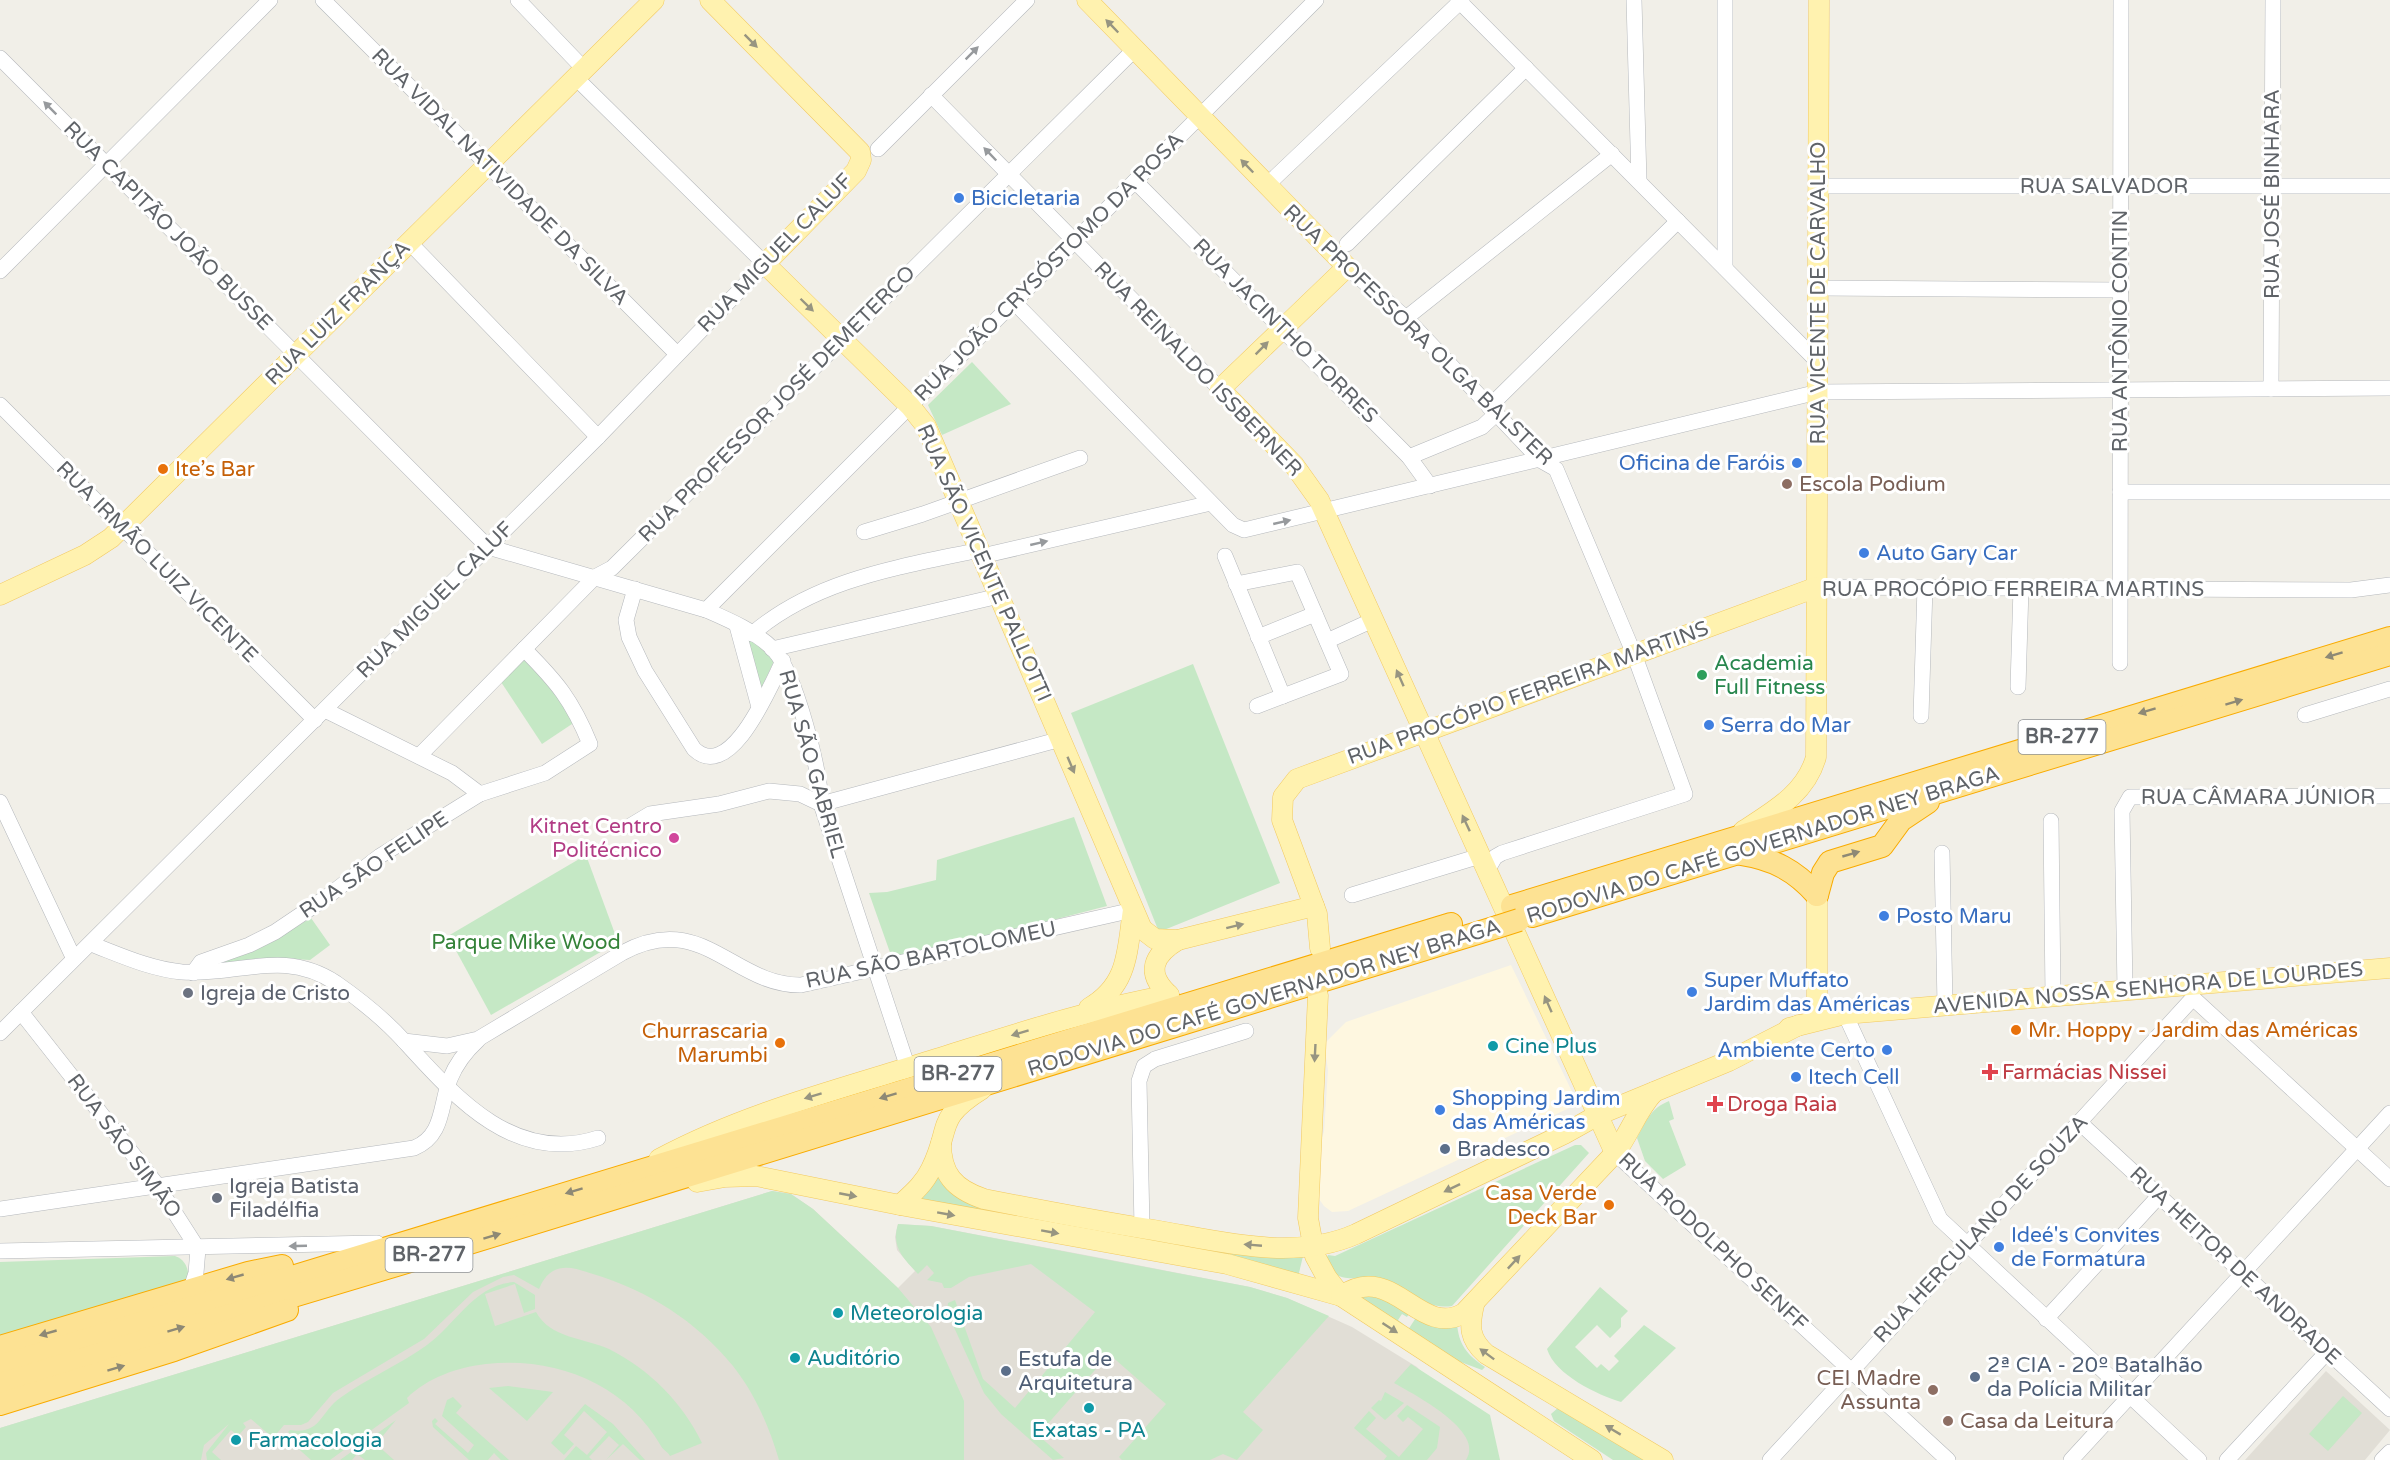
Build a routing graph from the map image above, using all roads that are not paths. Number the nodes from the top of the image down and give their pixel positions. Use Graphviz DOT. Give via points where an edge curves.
graph roads {
  1 [pos="270,0"];
  2 [pos="323,0"];
  3 [pos="518,0"];
  4 [pos="654,0"];
  5 [pos="710,0"];
  6 [pos="1027,0"];
  7 [pos="1087,0"];
  8 [pos="1316,0"];
  9 [pos="1634,0"];
  10 [pos="1725,0"];
  11 [pos="1819,0"];
  12 [pos="2121,0"];
  13 [pos="2273,0"];
  14 [pos="1460,1"];
  15 [pos="1135,49"];
  16 [pos="3,67"];
  17 [pos="1526,68"];
  18 [pos="580,73"];
  19 [pos="931,95"];
  20 [pos="1199,116"];
  21 [pos="878,149"];
  22 [pos="1612,154"];
  23 [pos="106,165"];
  24 [pos="488,165"];
  25 [pos="1009,174"];
  26 [pos="1135,181"];
  27 [pos="1638,181"];
  28 [pos="1266,186"];
  29 [pos="1818,186"];
  30 [pos="2121,186"];
  31 [pos="2272,186"];
  32 [pos="2390,186"];
  33 [pos="1678,220"];
  34 [pos="1075,241"];
  35 [pos="410,242"];
  36 [pos="1347,244"];
  37 [pos="765,264"];
  38 [pos="1347,267"];
  39 [pos="1725,268"];
  40 [pos="0,271"];
  41 [pos="1818,288"];
  42 [pos="2121,290"];
  43 [pos="1014,303"];
  44 [pos="1406,318"];
  45 [pos="1282,328"];
  46 [pos="842,339"];
  47 [pos="677,354"];
  48 [pos="296,355"];
  49 [pos="1818,362"];
  50 [pos="2271,388"];
  51 [pos="2390,388"];
  52 [pos="1220,389"];
  53 [pos="2120,390"];
  54 [pos="1818,392"];
  55 [pos="0,405"];
  56 [pos="910,406"];
  57 [pos="1492,410"];
  58 [pos="598,437"];
  59 [pos="1409,457"];
  60 [pos="1080,458"];
  61 [pos="1540,460"];
  62 [pos="1430,486"];
  63 [pos="2120,492"];
  64 [pos="2390,492"];
  65 [pos="959,502"];
  66 [pos="1211,503"];
  67 [pos="1324,512"];
  68 [pos="122,527"];
  69 [pos="864,532"];
  70 [pos="488,548"];
  71 [pos="981,553"];
  72 [pos="1225,556"];
  73 [pos="594,577"];
  74 [pos="1236,584"];
  75 [pos="2390,585"];
  76 [pos="1817,587"];
  77 [pos="1925,587"];
  78 [pos="2021,588"];
  79 [pos="2120,588"];
  80 [pos="635,590"];
  81 [pos="0,595"];
  82 [pos="999,596"];
  83 [pos="706,610"];
  84 [pos="1315,614"];
  85 [pos="1373,620"];
  86 [pos="737,626"];
  87 [pos="752,634"];
  88 [pos="1258,637"];
  89 [pos="2390,638"];
  90 [pos="1327,641"];
  91 [pos="524,649"];
  92 [pos="772,649"];
  93 [pos="1634,654"];
  94 [pos="2390,654"];
  95 [pos="783,661"];
  96 [pos="2120,663"];
  97 [pos="2018,687"];
  98 [pos="2390,689"];
  99 [pos="1283,696"];
  100 [pos="1257,706"];
  101 [pos="759,707"];
  102 [pos="320,715"];
  103 [pos="2305,715"];
  104 [pos="1922,716"];
  105 [pos="1424,731"];
  106 [pos="1060,740"];
  107 [pos="419,756"];
  108 [pos="1947,789"];
  109 [pos="480,794"];
  110 [pos="2390,796"];
  111 [pos="0,802"];
  112 [pos="821,804"];
  113 [pos="2051,821"];
  114 [pos="630,826"];
  115 [pos="1735,845"];
  116 [pos="1942,853"];
  117 [pos="1484,863"];
  118 [pos="1352,895"];
  119 [pos="1817,895"];
  120 [pos="1314,906"];
  121 [pos="1133,910"];
  122 [pos="1505,916"];
  123 [pos="1178,940"];
  124 [pos="91,944"];
  125 [pos="1320,948"];
  126 [pos="74,959"];
  127 [pos="1156,961"];
  128 [pos="2390,968"];
  129 [pos="876,969"];
  130 [pos="1122,972"];
  131 [pos="193,973"];
  132 [pos="1285,974"];
  133 [pos="2125,990"];
  134 [pos="2192,991"];
  135 [pos="1169,995"];
  136 [pos="1318,995"];
  137 [pos="2054,996"];
  138 [pos="1945,1005"];
  139 [pos="21,1012"];
  140 [pos="1845,1014"];
  141 [pos="1076,1016"];
  142 [pos="1808,1022"];
  143 [pos="1246,1031"];
  144 [pos="0,1033"];
  145 [pos="478,1039"];
  146 [pos="404,1041"];
  147 [pos="908,1068"];
  148 [pos="999,1078"];
  149 [pos="448,1087"];
  150 [pos="1654,1092"];
  151 [pos="2390,1113"];
  152 [pos="1598,1114"];
  153 [pos="2079,1122"];
  154 [pos="1564,1134"];
  155 [pos="598,1138"];
  156 [pos="941,1143"];
  157 [pos="2357,1149"];
  158 [pos="1615,1153"];
  159 [pos="2390,1179"];
  160 [pos="158,1185"];
  161 [pos="627,1185"];
  162 [pos="2159,1196"];
  163 [pos="1140,1200"];
  164 [pos="900,1205"];
  165 [pos="0,1209"];
  166 [pos="1119,1224"];
  167 [pos="456,1227"];
  168 [pos="1142,1228"];
  169 [pos="377,1243"];
  170 [pos="1120,1245"];
  171 [pos="1966,1246"];
  172 [pos="1311,1247"];
  173 [pos="198,1249"];
  174 [pos="0,1251"];
  175 [pos="430,1255"];
  176 [pos="2243,1273"];
  177 [pos="190,1291"];
  178 [pos="1341,1296"];
  179 [pos="232,1304"];
  180 [pos="1474,1305"];
  181 [pos="2046,1319"];
  182 [pos="0,1347"];
  183 [pos="2328,1351"];
  184 [pos="0,1366"];
  185 [pos="1851,1371"];
  186 [pos="0,1384"];
  187 [pos="2129,1396"];
  188 [pos="0,1404"];
  189 [pos="2390,1409"];
  190 [pos="2390,1452"];
  191 [pos="1592,1460"];
  192 [pos="1663,1460"];
  193 [pos="1770,1460"];
  194 [pos="1948,1460"];
  195 [pos="2071,1460"];
  196 [pos="2199,1460"];
  197 [pos="2227,1460"];
  198 [pos="2382,1460"];
  1 -- 23 [label="street"];
  2 -- 24 [label="street, RUA VIDAL NATIVIDADE DA SILVA"];
  3 -- 18 [label="street"];
  4 -- 18 [label="main road, RUA LUIZ FRANÇA"];
  5 -- 37 [label="main road, RUA MIGUEL CALUF, one-way" via="858,149 861,160 856,171"];
  19 -- 6 [label="street, one-way"];
  15 -- 7 [label="main road, RUA PROFESSORA OLGA BALSTER, one-way"];
  8 -- 20 [label="street, RUA JOÃO CRYSÓSTOMO DA ROSA"];
  9 -- 27 [label="street"];
  10 -- 39 [label="street"];
  11 -- 29 [label="main road, RUA VICENTE DE CARVALHO"];
  12 -- 30 [label="street, RUA ANTÔNIO CONTIN"];
  13 -- 31 [label="street, RUA JOSÉ BINHARA"];
  14 -- 17 [label="street"];
  14 -- 28 [label="street"];
  15 -- 20 [label="main road, RUA PROFESSORA OLGA BALSTER"];
  15 -- 25 [label="street, RUA PROFESSOR JOSÉ DEMETERCO"];
  23 -- 16 [label="street, RUA CAPITÃO JOÃO BUSSE, one-way"];
  17 -- 22 [label="street"];
  17 -- 36 [label="street"];
  18 -- 24 [label="main road, RUA LUIZ FRANÇA"];
  18 -- 37 [label="street"];
  19 -- 21 [label="street"];
  25 -- 19 [label="street, RUA REINALDO ISSBERNER, one-way"];
  20 -- 26 [label="street, RUA JOÃO CRYSÓSTOMO DA ROSA"];
  28 -- 20 [label="main road, RUA PROFESSORA OLGA BALSTER, one-way"];
  22 -- 27 [label="street"];
  22 -- 44 [label="street"];
  23 -- 40 [label="street"];
  23 -- 48 [label="street, RUA CAPITÃO JOÃO BUSSE"];
  24 -- 35 [label="main road, RUA LUIZ FRANÇA"];
  24 -- 47 [label="street, RUA VIDAL NATIVIDADE DA SILVA"];
  25 -- 34 [label="street, RUA REINALDO ISSBERNER"];
  25 -- 46 [label="street, RUA PROFESSOR JOSÉ DEMETERCO"];
  26 -- 34 [label="street, RUA JOÃO CRYSÓSTOMO DA ROSA"];
  26 -- 45 [label="street, RUA JACINTHO TORRES"];
  27 -- 33 [label="street"];
  28 -- 38 [label="main road, RUA PROFESSORA OLGA BALSTER"];
  29 -- 30 [label="street, RUA SALVADOR"];
  29 -- 41 [label="main road, RUA VICENTE DE CARVALHO"];
  30 -- 31 [label="street, RUA SALVADOR"];
  30 -- 42 [label="street, RUA ANTÔNIO CONTIN"];
  31 -- 32 [label="street, RUA SALVADOR"];
  31 -- 50 [label="street, RUA JOSÉ BINHARA"];
  33 -- 39 [label="street"];
  33 -- 57 [label="street"];
  34 -- 43 [label="street, RUA JOÃO CRYSÓSTOMO DA ROSA"];
  34 -- 52 [label="street, RUA REINALDO ISSBERNER"];
  35 -- 48 [label="main road, RUA LUIZ FRANÇA"];
  35 -- 58 [label="street"];
  37 -- 46 [label="main road, RUA SÃO VICENTE PALLOTTI, one-way"];
  37 -- 47 [label="street, RUA MIGUEL CALUF"];
  38 -- 44 [label="street, RUA PROFESSORA OLGA BALSTER"];
  38 -- 45 [label="main road"];
  39 -- 49 [label="street"];
  41 -- 42 [label="street"];
  41 -- 49 [label="main road, RUA VICENTE DE CARVALHO"];
  42 -- 53 [label="street, RUA ANTÔNIO CONTIN"];
  43 -- 56 [label="street, RUA JOÃO CRYSÓSTOMO DA ROSA"];
  43 -- 66 [label="street"];
  44 -- 57 [label="street, RUA PROFESSORA OLGA BALSTER"];
  52 -- 45 [label="main road, one-way"];
  45 -- 59 [label="street, RUA JACINTHO TORRES"];
  46 -- 56 [label="main road, RUA SÃO VICENTE PALLOTTI"];
  46 -- 73 [label="street, RUA PROFESSOR JOSÉ DEMETERCO" via="612,568"];
  47 -- 58 [label="street, RUA MIGUEL CALUF"];
  48 -- 68 [label="main road, RUA LUIZ FRANÇA"];
  48 -- 70 [label="street, RUA CAPITÃO JOÃO BUSSE"];
  49 -- 54 [label="main road, RUA VICENTE DE CARVALHO"];
  50 -- 51 [label="street"];
  50 -- 53 [label="street"];
  52 -- 67 [label="main road, RUA REINALDO ISSBERNER" via="1301,473"];
  53 -- 54 [label="street"];
  53 -- 63 [label="street, RUA ANTÔNIO CONTIN"];
  54 -- 61 [label="street"];
  54 -- 76 [label="main road, RUA VICENTE DE CARVALHO"];
  55 -- 68 [label="street, RUA IRMÃO LUIZ VICENTE"];
  56 -- 65 [label="main road, RUA SÃO VICENTE PALLOTTI" via="926,426"];
  56 -- 83 [label="street, RUA JOÃO CRYSÓSTOMO DA ROSA"];
  57 -- 59 [label="street" via="1482,427"];
  57 -- 61 [label="street, RUA PROFESSORA OLGA BALSTER"];
  58 -- 70 [label="street, RUA MIGUEL CALUF"];
  59 -- 62 [label="street, RUA JACINTHO TORRES"];
  60 -- 65 [label="street"];
  61 -- 62 [label="street"];
  61 -- 93 [label="street, RUA PROFESSORA OLGA BALSTER" via="1559,476"];
  62 -- 67 [label="street"];
  63 -- 64 [label="street"];
  63 -- 79 [label="street, RUA ANTÔNIO CONTIN"];
  65 -- 69 [label="street"];
  65 -- 71 [label="main road, RUA SÃO VICENTE PALLOTTI"];
  66 -- 67 [label="street, one-way" via="1240,530"];
  71 -- 66 [label="street, one-way"];
  67 -- 85 [label="main road, RUA REINALDO ISSBERNER"];
  68 -- 81 [label="main road, RUA LUIZ FRANÇA" via="85,555"];
  68 -- 102 [label="street, RUA IRMÃO LUIZ VICENTE"];
  70 -- 73 [label="street, RUA SÃO GABRIEL"];
  70 -- 102 [label="street, RUA MIGUEL CALUF"];
  71 -- 82 [label="main road, RUA SÃO VICENTE PALLOTTI"];
  71 -- 87 [label="street" via="842,582"];
  72 -- 74 [label="street"];
  73 -- 80 [label="street, RUA SÃO GABRIEL"];
  73 -- 91 [label="street, RUA PROFESSOR JOSÉ DEMETERCO"];
  74 -- 84 [label="street" via="1297,572"];
  74 -- 88 [label="street"];
  75 -- 79 [label="street, RUA PROCÓPIO FERREIRA MARTINS" via="2352,590"];
  76 -- 77 [label="street, RUA PROCÓPIO FERREIRA MARTINS"];
  76 -- 93 [label="main road, RUA PROCÓPIO FERREIRA MARTINS"];
  76 -- 115 [label="main road, RUA VICENTE DE CARVALHO" via="1816,757 1811,773 1800,789"];
  77 -- 78 [label="street, RUA PROCÓPIO FERREIRA MARTINS"];
  77 -- 104 [label="street"];
  78 -- 79 [label="street, RUA PROCÓPIO FERREIRA MARTINS"];
  78 -- 97 [label="street"];
  79 -- 96 [label="street, RUA ANTÔNIO CONTIN"];
  80 -- 83 [label="street, RUA SÃO GABRIEL"];
  80 -- 101 [label="street" via="626,620 629,638 696,752 709,757 729,747 743,734"];
  82 -- 92 [label="street"];
  82 -- 106 [label="main road, RUA SÃO VICENTE PALLOTTI"];
  83 -- 86 [label="street, RUA SÃO GABRIEL"];
  84 -- 88 [label="street"];
  84 -- 90 [label="street"];
  85 -- 90 [label="street"];
  105 -- 85 [label="main road, RUA REINALDO ISSBERNER, one-way"];
  86 -- 87 [label="street, RUA SÃO GABRIEL"];
  86 -- 101 [label="street"];
  87 -- 92 [label="street, RUA SÃO GABRIEL"];
  88 -- 99 [label="street"];
  89 -- 115 [label="highway, RODOVIA DO CAFÉ GOVERNADOR NEY BRAGA / BR-277, one-way"];
  90 -- 99 [label="street" via="1341,674"];
  91 -- 107 [label="street, RUA PROFESSOR JOSÉ DEMETERCO"];
  91 -- 109 [label="street, RUA SÃO FELIPE" via="562,688 590,744 544,772"];
  92 -- 95 [label="street, RUA SÃO GABRIEL"];
  93 -- 105 [label="main road, RUA PROCÓPIO FERREIRA MARTINS"];
  93 -- 117 [label="street, RUA PROFESSORA OLGA BALSTER" via="1685,794 1502,852"];
  108 -- 94 [label="highway, RODOVIA DO CAFÉ GOVERNADOR NEY BRAGA / BR-277, one-way"];
  95 -- 101 [label="street"];
  95 -- 112 [label="street, RUA SÃO GABRIEL" via="819,776"];
  98 -- 103 [label="street"];
  99 -- 100 [label="street"];
  102 -- 107 [label="street, RUA IRMÃO LUIZ VICENTE"];
  102 -- 124 [label="street, RUA MIGUEL CALUF"];
  117 -- 105 [label="main road, RUA REINALDO ISSBERNER, one-way"];
  105 -- 120 [label="main road, RUA PROCÓPIO FERREIRA MARTINS" via="1306,774 1289,787 1283,797 1282,820"];
  106 -- 112 [label="street"];
  106 -- 121 [label="main road, RUA SÃO VICENTE PALLOTTI, one-way"];
  107 -- 109 [label="street, RUA IRMÃO LUIZ VICENTE" via="461,777"];
  108 -- 115 [label="highway, RODOVIA DO CAFÉ GOVERNADOR NEY BRAGA / BR-277"];
  119 -- 108 [label="highway, one-way" via="1830,862 1882,846 1901,820"];
  109 -- 131 [label="street, RUA SÃO FELIPE" via="372,861 282,928 201,962"];
  110 -- 133 [label="street, RUA CÂMARA JÚNIOR" via="2135,795 2126,800 2122,811"];
  111 -- 126 [label="street"];
  112 -- 114 [label="street" via="800,794 769,791 719,804 650,814"];
  112 -- 129 [label="street, RUA SÃO GABRIEL"];
  113 -- 137 [label="street"];
  115 -- 119 [label="highway" via="1782,865"];
  115 -- 122 [label="highway, RODOVIA DO CAFÉ GOVERNADOR NEY BRAGA / BR-277"];
  116 -- 138 [label="street"];
  117 -- 118 [label="street"];
  117 -- 122 [label="main road, RUA REINALDO ISSBERNER"];
  119 -- 142 [label="main road"];
  123 -- 120 [label="main road, one-way"];
  120 -- 125 [label="main road"];
  121 -- 123 [label="main road, RUA SÃO VICENTE PALLOTTI" via="1149,937"];
  121 -- 129 [label="street, RUA SÃO BARTOLOMEU"];
  121 -- 130 [label="main road"];
  122 -- 132 [label="highway, RODOVIA DO CAFÉ GOVERNADOR NEY BRAGA / BR-277"];
  122 -- 148 [label="highway, RODOVIA DO CAFÉ GOVERNADOR NEY BRAGA / BR-277"];
  152 -- 122 [label="main road, RUA RODOLPHO SENFF, one-way"];
  123 -- 127 [label="main road"];
  124 -- 126 [label="street, RUA MIGUEL CALUF"];
  124 -- 131 [label="street" via="165,970"];
  126 -- 139 [label="street, RUA MIGUEL CALUF"];
  127 -- 130 [label="main road"];
  127 -- 135 [label="main road" via="1156,981"];
  128 -- 134 [label="main road, AVENIDA NOSSA SENHORA DE LOURDES"];
  129 -- 145 [label="street, RUA SÃO BARTOLOMEU" via="787,985 701,946 672,940 645,942"];
  129 -- 147 [label="street, RUA SÃO GABRIEL"];
  130 -- 135 [label="main road"];
  130 -- 141 [label="main road" via="1101,1001"];
  131 -- 146 [label="street" via="269,964 304,968 321,974 349,993"];
  132 -- 135 [label="highway"];
  132 -- 161 [label="highway, RODOVIA DO CAFÉ GOVERNADOR NEY BRAGA / BR-277, one-way"];
  133 -- 134 [label="main road, AVENIDA NOSSA SENHORA DE LOURDES"];
  133 -- 137 [label="main road, AVENIDA NOSSA SENHORA DE LOURDES"];
  134 -- 153 [label="street, RUA HERCULANO DE SOUZA"];
  134 -- 157 [label="street"];
  135 -- 141 [label="main road"];
  136 -- 172 [label="main road, one-way" via="1308,1202"];
  137 -- 138 [label="main road, AVENIDA NOSSA SENHORA DE LOURDES"];
  138 -- 140 [label="main road, AVENIDA NOSSA SENHORA DE LOURDES"];
  139 -- 144 [label="street, RUA MIGUEL CALUF"];
  139 -- 160 [label="street, RUA SÃO SIMÃO"];
  140 -- 142 [label="main road, AVENIDA NOSSA SENHORA DE LOURDES"];
  140 -- 171 [label="street" via="1934,1210"];
  141 -- 147 [label="main road, one-way"];
  142 -- 150 [label="main road, AVENIDA NOSSA SENHORA DE LOURDES"];
  143 -- 163 [label="street" via="1155,1059 1142,1070"];
  145 -- 146 [label="street, RUA SÃO BARTOLOMEU" via="447,1046"];
  145 -- 149 [label="street" via="462,1058"];
  146 -- 149 [label="street"];
  147 -- 161 [label="main road, one-way" via="736,1122 695,1140"];
  148 -- 156 [label="main road" via="958,1106 947,1119"];
  148 -- 161 [label="highway, RODOVIA DO CAFÉ GOVERNADOR NEY BRAGA / BR-277"];
  149 -- 155 [label="street" via="506,1132 528,1142 573,1145"];
  149 -- 160 [label="street" via="437,1129 428,1141 414,1148"];
  150 -- 152 [label="main road, AVENIDA NOSSA SENHORA DE LOURDES"];
  150 -- 158 [label="main road"];
  151 -- 157 [label="street"];
  152 -- 154 [label="main road, AVENIDA NOSSA SENHORA DE LOURDES"];
  152 -- 158 [label="main road, RUA RODOLPHO SENFF"];
  153 -- 162 [label="street, RUA HEITOR DE ANDRADE"];
  153 -- 171 [label="street, RUA HERCULANO DE SOUZA"];
  154 -- 158 [label="main road" via="1592,1135"];
  154 -- 172 [label="main road, AVENIDA NOSSA SENHORA DE LOURDES, one-way" via="1356,1234"];
  156 -- 164 [label="main road" via="930,1172"];
  156 -- 166 [label="main road, AVENIDA NOSSA SENHORA DE LOURDES" via="942,1165 954,1185 963,1191 984,1199"];
  157 -- 159 [label="street"];
  157 -- 176 [label="street"];
  180 -- 158 [label="main road, one-way"];
  158 -- 185 [label="street, RUA RODOLPHO SENFF"];
  160 -- 165 [label="street"];
  160 -- 173 [label="street, RUA SÃO SIMÃO"];
  161 -- 164 [label="main road, one-way" via="741,1175"];
  161 -- 167 [label="highway, RODOVIA DO CAFÉ GOVERNADOR NEY BRAGA / BR-277, one-way"];
  175 -- 161 [label="highway, RODOVIA DO CAFÉ GOVERNADOR NEY BRAGA / BR-277, one-way"];
  162 -- 176 [label="street, RUA HEITOR DE ANDRADE"];
  162 -- 181 [label="street"];
  163 -- 166 [label="street"];
  163 -- 168 [label="street"];
  164 -- 170 [label="main road, one-way"];
  166 -- 168 [label="main road, AVENIDA NOSSA SENHORA DE LOURDES"];
  167 -- 169 [label="highway"];
  167 -- 179 [label="highway, RODOVIA DO CAFÉ GOVERNADOR NEY BRAGA / BR-277"];
  168 -- 170 [label="main road" via="1132,1242"];
  172 -- 168 [label="main road, AVENIDA NOSSA SENHORA DE LOURDES, one-way" via="1246,1245"];
  169 -- 173 [label="street, one-way"];
  169 -- 177 [label="highway, one-way"];
  170 -- 178 [label="main road" via="1243,1268"];
  171 -- 181 [label="street"];
  171 -- 185 [label="street, RUA HERCULANO DE SOUZA"];
  172 -- 178 [label="main road" via="1320,1268"];
  173 -- 174 [label="street"];
  173 -- 177 [label="street"];
  175 -- 179 [label="highway, RODOVIA DO CAFÉ GOVERNADOR NEY BRAGA / BR-277"];
  188 -- 175 [label="highway, one-way" via="269,1317"];
  176 -- 183 [label="street, RUA HEITOR DE ANDRADE"];
  176 -- 187 [label="street"];
  177 -- 182 [label="highway, one-way"];
  178 -- 180 [label="main road" via="1356,1287 1379,1286 1440,1319 1457,1317"];
  178 -- 191 [label="main road, one-way"];
  179 -- 184 [label="highway, RODOVIA DO CAFÉ GOVERNADOR NEY BRAGA"];
  186 -- 179 [label="highway, RODOVIA DO CAFÉ GOVERNADOR NEY BRAGA, one-way"];
  192 -- 180 [label="main road, one-way" via="1486,1354 1473,1340 1470,1329"];
  181 -- 187 [label="street"];
  183 -- 189 [label="street, RUA HEITOR DE ANDRADE"];
  183 -- 197 [label="street"];
  185 -- 193 [label="street, RUA HERCULANO DE SOUZA"];
  185 -- 194 [label="street, RUA RODOLPHO SENFF"];
  187 -- 195 [label="street"];
  187 -- 196 [label="street"];
  190 -- 198 [label="street"];
}
